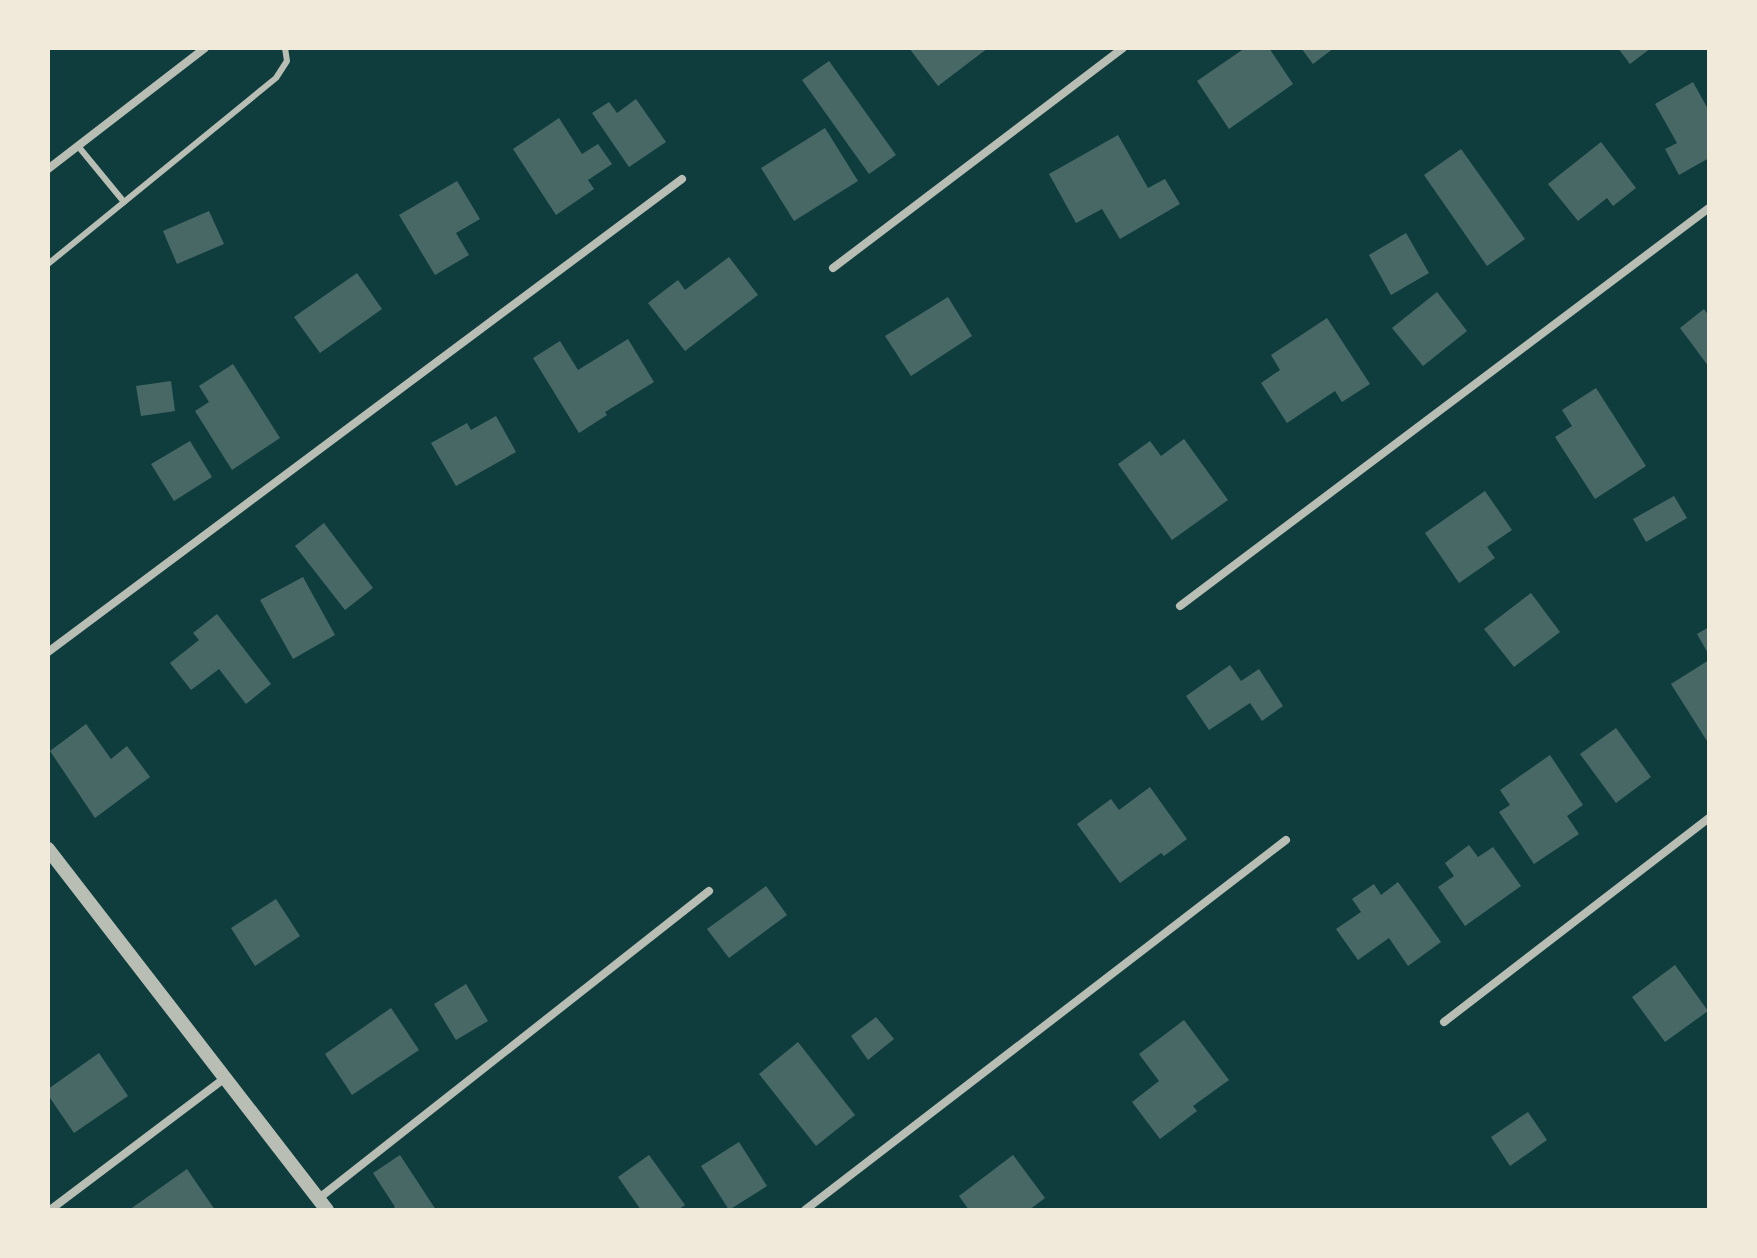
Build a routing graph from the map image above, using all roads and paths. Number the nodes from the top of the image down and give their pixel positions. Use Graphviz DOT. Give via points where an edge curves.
graph roads {
  1 [pos="205,48"];
  2 [pos="285,48"];
  3 [pos="1123,48"];
  4 [pos="78,146"];
  5 [pos="48,169"];
  6 [pos="682,179"];
  7 [pos="124,202"];
  8 [pos="1709,208"];
  9 [pos="48,264"];
  10 [pos="833,268"];
  11 [pos="1180,606"];
  12 [pos="48,652"];
  13 [pos="1709,818"];
  14 [pos="1286,840"];
  15 [pos="48,849"];
  16 [pos="709,891"];
  17 [pos="1444,1022"];
  18 [pos="225,1078"];
  19 [pos="322,1205"];
  20 [pos="50,1210"];
  21 [pos="805,1210"];
  1 -- 4 [label="street"];
  2 -- 7 [label="lane" via="287,61 276,78"];
  3 -- 10 [label="street"];
  4 -- 5 [label="street"];
  4 -- 7 [label="lane"];
  6 -- 12 [label="street"];
  7 -- 9 [label="lane"];
  8 -- 11 [label="street"];
  13 -- 17 [label="street"];
  14 -- 21 [label="street"];
  15 -- 18 [label="street"];
  16 -- 19 [label="street"];
  18 -- 19 [label="street"];
  18 -- 20 [label="street"];
}
